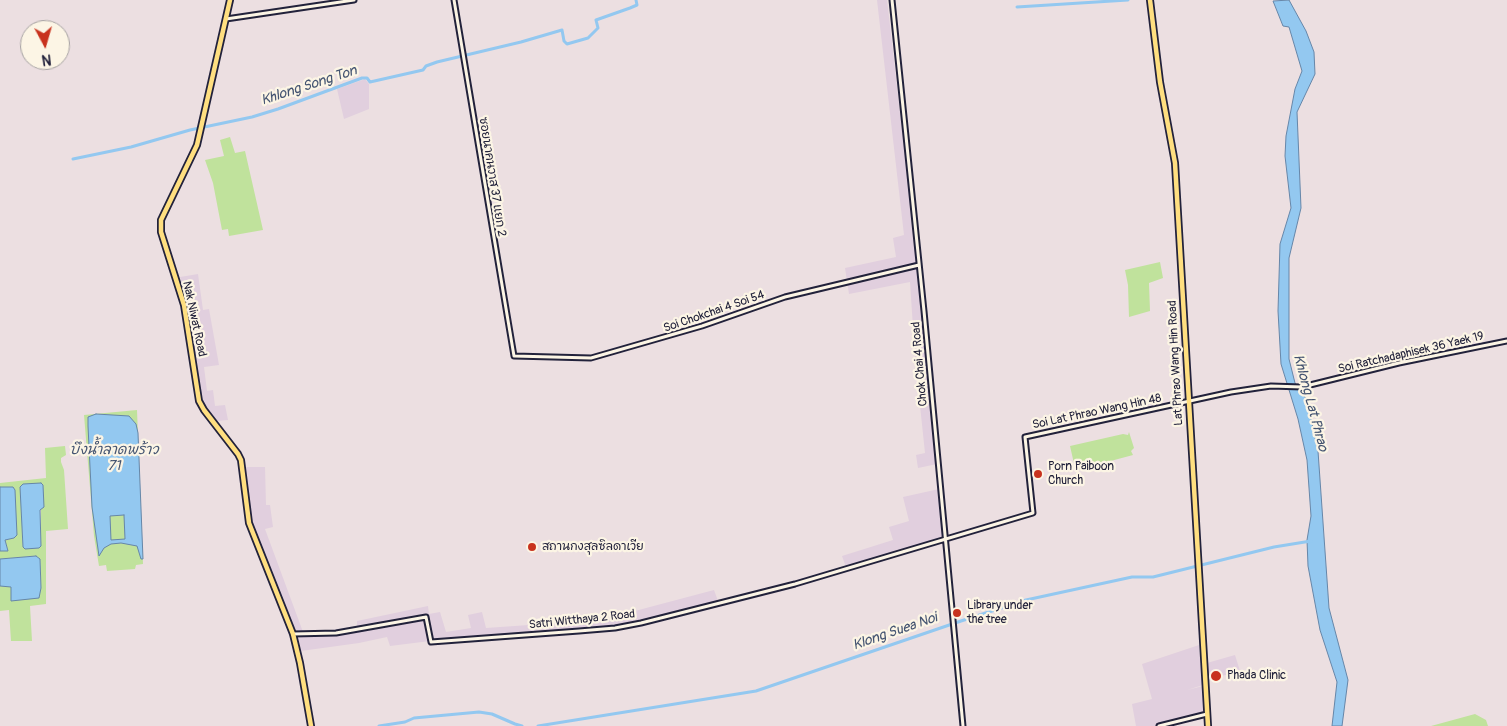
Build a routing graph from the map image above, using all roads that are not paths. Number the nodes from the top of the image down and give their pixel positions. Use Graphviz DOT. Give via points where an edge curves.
graph roads {
  1 [pos="230,0"];
  2 [pos="354,0"];
  3 [pos="454,0"];
  4 [pos="892,0"];
  5 [pos="1150,0"];
  6 [pos="226,19"];
  7 [pos="919,265"];
  8 [pos="1507,341"];
  9 [pos="514,356"];
  10 [pos="1189,401"];
  11 [pos="945,540"];
  12 [pos="293,634"];
  13 [pos="1207,714"];
  14 [pos="311,726"];
  15 [pos="962,726"];
  16 [pos="1159,726"];
  17 [pos="1208,726"];
  1 -- 6 [label="main road, Nak Niwat Road"];
  2 -- 6 [label="street"];
  3 -- 9 [label="street, ซอยนาคนวาส 37 แยก 2"];
  4 -- 7 [label="street, Chok Chai 4 Road"];
  5 -- 10 [label="main road, Lat Phrao Wang Hin Road" via="1160,82 1175,163"];
  6 -- 12 [label="main road, Nak Niwat Road" via="197,145 161,220 161,232 184,306 199,401 241,460 249,524"];
  7 -- 9 [label="street, Soi Chokchai 4 Soi 54" via="785,297 702,326 591,358"];
  7 -- 11 [label="street, Chok Chai 4 Road"];
  8 -- 10 [label="street, Soi Ratchadaphisek 36 Yaek 19" via="1319,383 1231,392"];
  10 -- 11 [label="street, Soi Lat Phrao Wang Hin 48" via="1025,437 1033,513"];
  10 -- 13 [label="main road, Lat Phrao Wang Hin Road"];
  11 -- 12 [label="street, Satri Witthaya 2 Road" via="795,584 615,628 431,642 426,617 336,633"];
  11 -- 15 [label="street, Chok Chai 4 Road"];
  12 -- 14 [label="main road, Nak Niwat Road"];
  13 -- 16 [label="street"];
  13 -- 17 [label="main road, Lat Phrao Wang Hin Road"];
}
